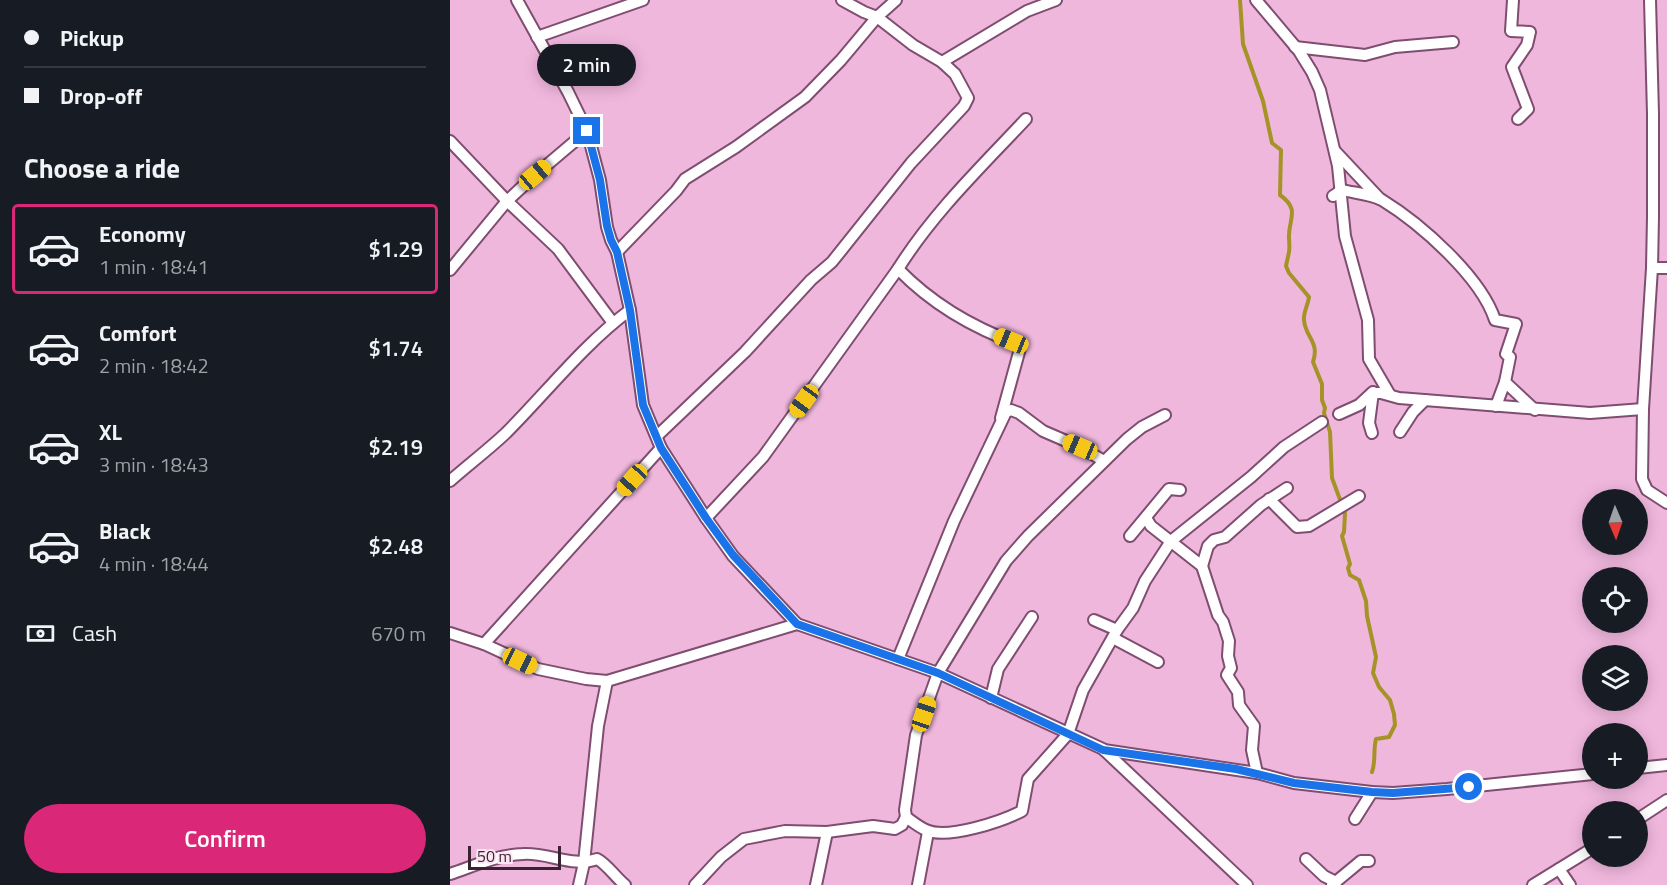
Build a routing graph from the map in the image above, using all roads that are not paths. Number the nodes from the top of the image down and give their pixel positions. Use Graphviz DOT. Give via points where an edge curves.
graph roads {
  1 [pos="518,0"];
  2 [pos="643,0"];
  3 [pos="842,0"];
  4 [pos="896,0"];
  5 [pos="1056,0"];
  6 [pos="1256,0"];
  7 [pos="1513,0"];
  8 [pos="1650,0"];
  9 [pos="878,17"];
  10 [pos="537,37"];
  11 [pos="1453,42"];
  12 [pos="1296,47"];
  13 [pos="942,62"];
  14 [pos="1026,119"];
  15 [pos="1518,119"];
  16 [pos="587,131"];
  17 [pos="450,141"];
  18 [pos="1334,156"];
  19 [pos="1337,193"];
  20 [pos="1381,199"];
  21 [pos="507,201"];
  22 [pos="617,252"];
  23 [pos="1652,268"];
  24 [pos="1667,268"];
  25 [pos="898,269"];
  26 [pos="450,270"];
  27 [pos="630,310"];
  28 [pos="613,323"];
  29 [pos="1379,376"];
  30 [pos="1505,382"];
  31 [pos="1372,393"];
  32 [pos="1390,395"];
  33 [pos="1425,400"];
  34 [pos="1497,406"];
  35 [pos="1535,410"];
  36 [pos="1643,410"];
  37 [pos="1339,414"];
  38 [pos="1165,415"];
  39 [pos="1000,421"];
  40 [pos="1322,422"];
  41 [pos="1400,432"];
  42 [pos="1371,433"];
  43 [pos="657,436"];
  44 [pos="661,448"];
  45 [pos="1104,461"];
  46 [pos="450,480"];
  47 [pos="1287,488"];
  48 [pos="1180,490"];
  49 [pos="1359,496"];
  50 [pos="1269,500"];
  51 [pos="1667,503"];
  52 [pos="706,518"];
  53 [pos="1146,518"];
  54 [pos="1130,536"];
  55 [pos="1171,541"];
  56 [pos="1202,566"];
  57 [pos="1032,617"];
  58 [pos="1094,620"];
  59 [pos="797,624"];
  60 [pos="450,633"];
  61 [pos="1115,634"];
  62 [pos="484,644"];
  63 [pos="898,659"];
  64 [pos="1158,662"];
  65 [pos="938,673"];
  66 [pos="607,681"];
  67 [pos="991,698"];
  68 [pos="1068,734"];
  69 [pos="1103,750"];
  70 [pos="1667,765"];
  71 [pos="1648,767"];
  72 [pos="1257,773"];
  73 [pos="1582,775"];
  74 [pos="1372,792"];
  75 [pos="1667,800"];
  76 [pos="1648,812"];
  77 [pos="906,818"];
  78 [pos="1355,819"];
  79 [pos="928,831"];
  80 [pos="827,832"];
  81 [pos="1582,855"];
  82 [pos="1306,859"];
  83 [pos="1370,861"];
  84 [pos="584,863"];
  85 [pos="1560,869"];
  86 [pos="450,874"];
  87 [pos="1334,884"];
  88 [pos="579,885"];
  89 [pos="625,885"];
  90 [pos="695,885"];
  91 [pos="816,885"];
  92 [pos="918,885"];
  93 [pos="1247,885"];
  94 [pos="1533,885"];
  95 [pos="1570,885"];
  1 -- 10 [label="street"];
  2 -- 10 [label="street"];
  3 -- 9 [label="street"];
  4 -- 9 [label="street"];
  5 -- 13 [label="street" via="1027,11"];
  6 -- 12 [label="street"];
  7 -- 15 [label="street" via="1510,31 1530,32 1527,45 1512,67 1528,109"];
  8 -- 23 [label="street"];
  9 -- 13 [label="street"];
  9 -- 22 [label="street" via="805,97 686,179"];
  10 -- 16 [label="street"];
  11 -- 12 [label="street" via="1395,47 1365,55"];
  12 -- 18 [label="street" via="1320,90"];
  13 -- 43 [label="street" via="964,87 968,98 964,106 911,163 832,262"];
  14 -- 25 [label="street" via="917,239"];
  16 -- 21 [label="street"];
  16 -- 22 [label="street" via="607,226"];
  17 -- 21 [label="street"];
  18 -- 19 [label="street"];
  18 -- 20 [label="street"];
  19 -- 20 [label="street"];
  19 -- 29 [label="street" via="1368,320 1369,358"];
  20 -- 30 [label="street" via="1458,263 1485,298 1494,320 1516,324 1506,354 1510,357"];
  21 -- 26 [label="street"];
  21 -- 28 [label="street" via="558,249"];
  22 -- 27 [label="street"];
  23 -- 24 [label="street"];
  23 -- 36 [label="street"];
  25 -- 39 [label="street" via="939,304 1021,345"];
  25 -- 52 [label="street" via="763,458"];
  27 -- 28 [label="street"];
  27 -- 43 [label="street" via="640,392"];
  28 -- 46 [label="street" via="505,433"];
  29 -- 31 [label="street"];
  29 -- 32 [label="street"];
  30 -- 34 [label="street"];
  30 -- 35 [label="street"];
  31 -- 32 [label="street"];
  31 -- 37 [label="street" via="1359,405"];
  31 -- 42 [label="street"];
  32 -- 33 [label="street"];
  33 -- 34 [label="street"];
  33 -- 41 [label="street"];
  34 -- 35 [label="street"];
  35 -- 36 [label="street"];
  36 -- 51 [label="street" via="1642,479 1647,490"];
  38 -- 45 [label="street" via="1142,427"];
  39 -- 45 [label="street" via="1006,412 1019,413 1043,431"];
  39 -- 63 [label="street"];
  40 -- 55 [label="street" via="1284,447"];
  43 -- 44 [label="street"];
  44 -- 52 [label="street"];
  44 -- 62 [label="street"];
  45 -- 65 [label="street" via="1006,561"];
  47 -- 50 [label="street"];
  48 -- 53 [label="street" via="1169,489"];
  49 -- 50 [label="street" via="1309,526 1297,527"];
  50 -- 56 [label="street" via="1225,537 1214,540"];
  52 -- 59 [label="street" via="733,555"];
  53 -- 54 [label="street"];
  53 -- 55 [label="street"];
  55 -- 56 [label="street"];
  55 -- 61 [label="street"];
  56 -- 72 [label="street" via="1229,641 1231,668 1227,675 1238,692 1239,705 1254,726 1252,750"];
  57 -- 67 [label="street" via="998,669"];
  58 -- 61 [label="street"];
  59 -- 63 [label="street"];
  59 -- 66 [label="street"];
  60 -- 62 [label="street"];
  61 -- 64 [label="street"];
  61 -- 68 [label="street" via="1083,690"];
  62 -- 66 [label="street" via="538,669"];
  63 -- 65 [label="street"];
  65 -- 67 [label="street"];
  65 -- 77 [label="street" via="916,735"];
  66 -- 84 [label="street" via="598,726"];
  67 -- 68 [label="street"];
  68 -- 69 [label="street"];
  68 -- 79 [label="street" via="1028,779 1022,811 999,822 954,832"];
  69 -- 72 [label="street"];
  69 -- 93 [label="street"];
  70 -- 71 [label="street"];
  72 -- 74 [label="street" via="1294,783"];
  73 -- 74 [label="street" via="1447,789"];
  74 -- 78 [label="street"];
  75 -- 76 [label="street"];
  77 -- 79 [label="street"];
  77 -- 80 [label="street" via="895,829 863,827"];
  79 -- 92 [label="street"];
  80 -- 90 [label="street" via="785,831 744,838"];
  80 -- 91 [label="street"];
  81 -- 85 [label="street"];
  82 -- 87 [label="street"];
  83 -- 87 [label="street" via="1360,861"];
  84 -- 86 [label="street" via="523,854 491,859"];
  84 -- 88 [label="street"];
  84 -- 89 [label="street" via="597,859"];
  85 -- 94 [label="street"];
  85 -- 95 [label="street"];
}
